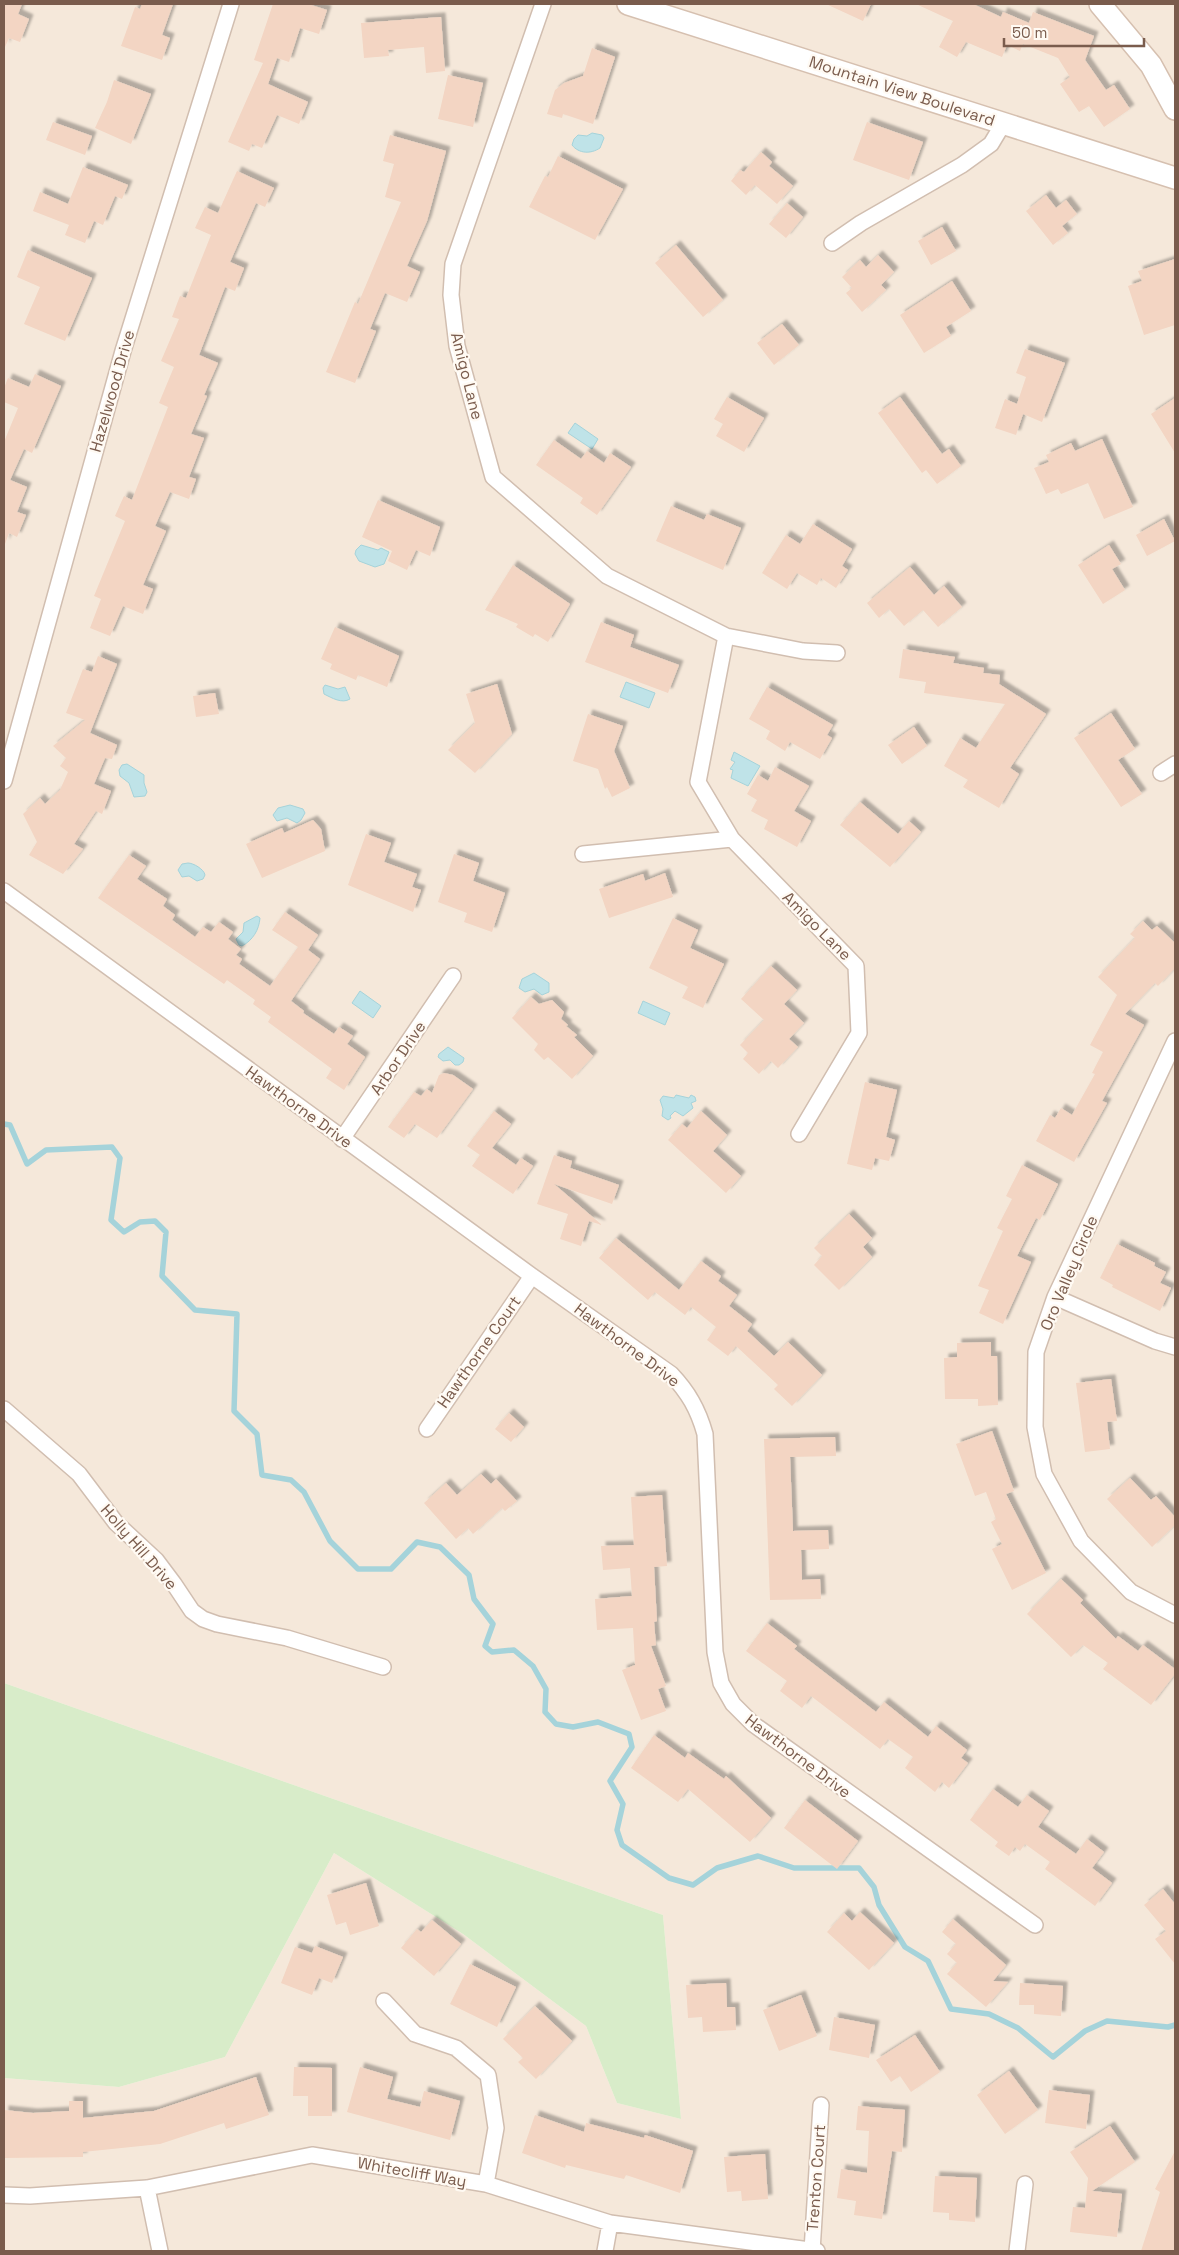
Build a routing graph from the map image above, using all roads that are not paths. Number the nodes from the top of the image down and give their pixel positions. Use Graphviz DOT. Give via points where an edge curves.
graph roads {
  1 [pos="232,4"];
  2 [pos="543,4"];
  3 [pos="628,4"];
  4 [pos="1100,4"];
  5 [pos="1175,109"];
  6 [pos="1004,124"];
  7 [pos="1175,178"];
  8 [pos="832,243"];
  9 [pos="726,636"];
  10 [pos="837,654"];
  11 [pos="1175,764"];
  12 [pos="1161,773"];
  13 [pos="4,780"];
  14 [pos="732,840"];
  15 [pos="583,854"];
  16 [pos="4,891"];
  17 [pos="453,976"];
  18 [pos="1175,1041"];
  19 [pos="799,1134"];
  20 [pos="342,1139"];
  21 [pos="532,1276"];
  22 [pos="1055,1297"];
  23 [pos="1175,1347"];
  24 [pos="4,1409"];
  25 [pos="426,1429"];
  26 [pos="1175,1615"];
  27 [pos="383,1667"];
  28 [pos="1035,1925"];
  29 [pos="384,2001"];
  30 [pos="821,2105"];
  31 [pos="486,2184"];
  32 [pos="1025,2184"];
  33 [pos="147,2188"];
  34 [pos="4,2195"];
  35 [pos="610,2223"];
  36 [pos="160,2251"];
  37 [pos="605,2251"];
  38 [pos="812,2251"];
  39 [pos="817,2251"];
  40 [pos="1017,2251"];
  1 -- 13 [label="street, Hazelwood Drive" via="123,351"];
  2 -- 9 [label="street, Amigo Lane" via="453,264 451,295 457,346 493,477 607,576"];
  3 -- 6 [label="street, Mountain View Boulevard"];
  4 -- 5 [label="street" via="1150,65"];
  6 -- 7 [label="street, Mountain View Boulevard"];
  6 -- 8 [label="street" via="992,144 962,165"];
  9 -- 10 [label="street, Amigo Lane"];
  9 -- 14 [label="street, Amigo Lane" via="698,782"];
  11 -- 12 [label="street"];
  14 -- 15 [label="street"];
  14 -- 19 [label="street, Amigo Lane" via="856,966 859,1032"];
  16 -- 20 [label="street, Hawthorne Drive"];
  17 -- 20 [label="street, Arbor Drive"];
  18 -- 22 [label="street, Oro Valley Circle"];
  20 -- 21 [label="street, Hawthorne Drive"];
  21 -- 25 [label="street, Hawthorne Court"];
  21 -- 28 [label="street, Hawthorne Drive" via="670,1374 685,1389 699,1411 705,1434 715,1652 721,1683 733,1704 761,1730"];
  22 -- 23 [label="street"];
  22 -- 26 [label="street, Oro Valley Circle" via="1036,1352 1035,1427 1044,1474 1081,1542 1131,1592"];
  24 -- 27 [label="street, Holly Hill Drive" via="79,1474 116,1523 156,1560 192,1611 203,1619 287,1638"];
  29 -- 31 [label="street" via="415,2034 456,2048 488,2075 496,2128"];
  30 -- 38 [label="street, Trenton Court"];
  31 -- 33 [label="street, Whitecliff Way" via="312,2155"];
  31 -- 35 [label="street, Whitecliff Way"];
  32 -- 40 [label="street"];
  33 -- 34 [label="street, Whitecliff Way"];
  33 -- 36 [label="street"];
  35 -- 37 [label="street"];
  35 -- 38 [label="street, Whitecliff Way"];
  38 -- 39 [label="street, Whitecliff Way"];
}
